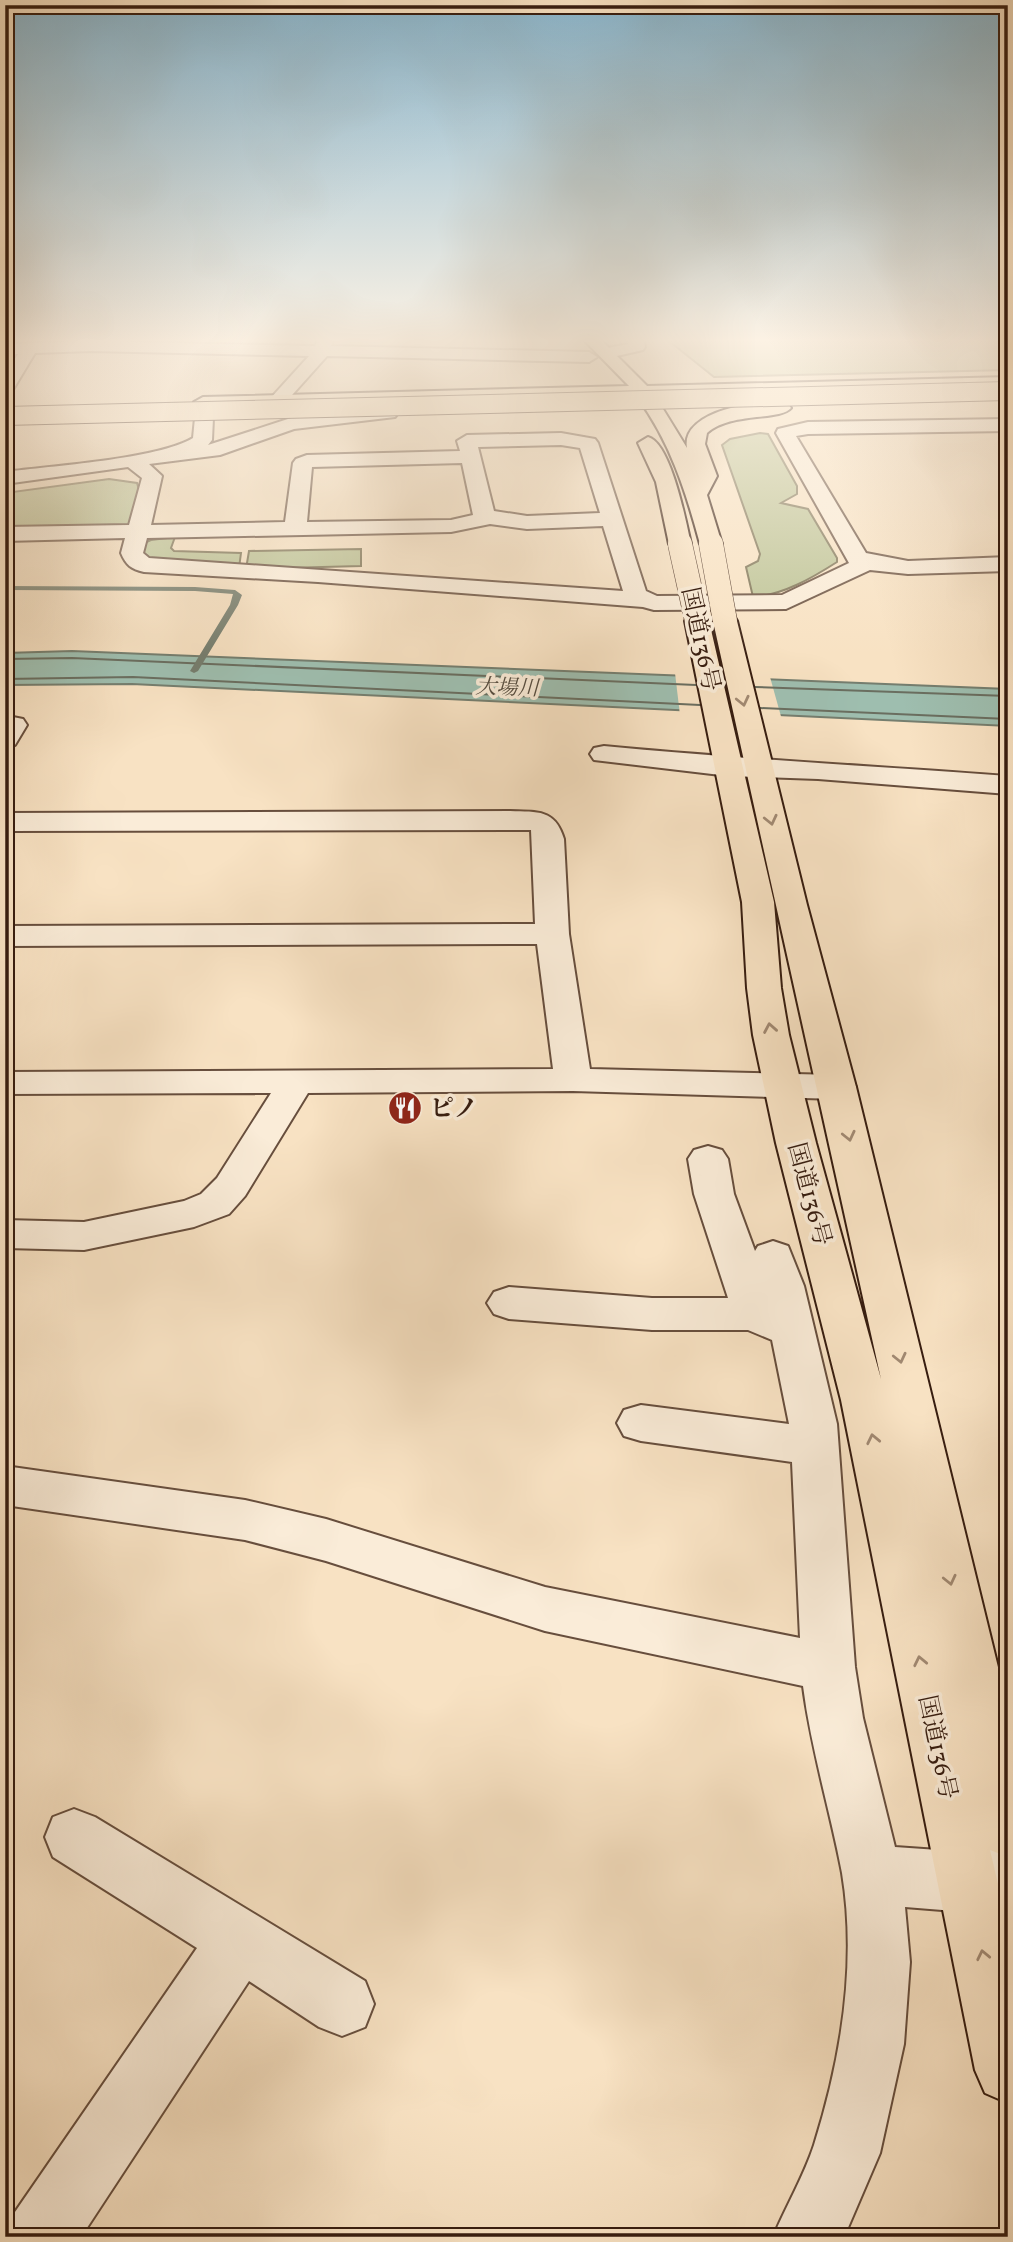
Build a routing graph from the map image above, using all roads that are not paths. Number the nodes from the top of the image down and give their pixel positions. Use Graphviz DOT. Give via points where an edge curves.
graph roads {
  1 [pos="193,446"];
  2 [pos="229,446"];
  3 [pos="468,446"];
  4 [pos="589,446"];
  5 [pos="649,446"];
  6 [pos="677,446"];
  7 [pos="698,446"];
  8 [pos="792,446"];
  9 [pos="471,457"];
  10 [pos="140,459"];
  11 [pos="5,478"];
  12 [pos="476,478"];
  13 [pos="449,479"];
  14 [pos="328,481"];
  15 [pos="301,482"];
  16 [pos="698,493"];
  17 [pos="489,517"];
  18 [pos="612,519"];
  19 [pos="295,529"];
  20 [pos="139,532"];
  21 [pos="5,534"];
  22 [pos="866,563"];
  23 [pos="1008,564"];
  24 [pos="643,600"];
  25 [pos="604,754"];
  26 [pos="742,761"];
  27 [pos="1008,785"];
  28 [pos="5,822"];
  29 [pos="552,934"];
  30 [pos="5,936"];
  31 [pos="573,1080"];
  32 [pos="297,1081"];
  33 [pos="5,1083"];
  34 [pos="783,1085"];
  35 [pos="837,1087"];
  36 [pos="708,1159"];
  37 [pos="5,1234"];
  38 [pos="773,1255"];
  39 [pos="509,1303"];
  40 [pos="774,1324"];
  41 [pos="641,1423"];
  42 [pos="814,1446"];
  43 [pos="5,1485"];
  44 [pos="828,1667"];
  45 [pos="1008,1829"];
  46 [pos="74,1836"];
  47 [pos="872,1875"];
  48 [pos="987,1878"];
  49 [pos="239,1941"];
  50 [pos="342,2004"];
  51 [pos="1008,2070"];
  52 [pos="40,2237"];
  53 [pos="808,2237"];
  1 -- 10 [label="street"];
  2 -- 10 [label="street"];
  3 -- 9 [label="street"];
  4 -- 18 [label="street"];
  5 -- 26 [label="highway, 国道136号, bridge" via="659,462 703,648"];
  6 -- 16 [label="highway, 国道136号"];
  7 -- 16 [label="highway" via="707,476"];
  8 -- 22 [label="street" via="857,558"];
  9 -- 12 [label="street"];
  9 -- 15 [label="street" via="312,460 303,463"];
  10 -- 11 [label="street"];
  10 -- 20 [label="street" via="152,481"];
  12 -- 13 [label="street"];
  12 -- 17 [label="street" via="484,515"];
  14 -- 15 [label="street"];
  15 -- 19 [label="street"];
  16 -- 26 [label="highway, 国道136号, one-way, bridge" via="730,648"];
  17 -- 18 [label="street" via="509,521"];
  17 -- 19 [label="street" via="451,526"];
  18 -- 24 [label="street" via="635,595"];
  19 -- 20 [label="street"];
  20 -- 21 [label="street"];
  20 -- 24 [label="street" via="132,554 136,561 155,567"];
  22 -- 23 [label="street" via="888,567"];
  22 -- 24 [label="street" via="786,602"];
  25 -- 26 [label="street"];
  26 -- 27 [label="street"];
  34 -- 26 [label="highway, 国道136号, one-way" via="764,988"];
  26 -- 35 [label="highway, 国道136号, one-way"];
  28 -- 29 [label="street" via="535,821 545,825 549,839"];
  29 -- 30 [label="street"];
  29 -- 31 [label="street"];
  31 -- 32 [label="street"];
  31 -- 34 [label="street"];
  32 -- 33 [label="street"];
  32 -- 37 [label="street" via="215,1204 194,1213 84,1236"];
  34 -- 35 [label="street"];
  48 -- 34 [label="highway, 国道136号, one-way"];
  35 -- 45 [label="highway, 国道136号, one-way"];
  36 -- 40 [label="street" via="714,1194"];
  38 -- 40 [label="street"];
  39 -- 40 [label="street"];
  40 -- 42 [label="street" via="813,1424"];
  41 -- 42 [label="street"];
  42 -- 44 [label="street"];
  43 -- 44 [label="street" via="245,1520 326,1540 545,1609"];
  44 -- 47 [label="street" via="835,1718"];
  46 -- 49 [label="street"];
  47 -- 48 [label="street"];
  47 -- 53 [label="street" via="879,1962 872,2044 846,2153"];
  51 -- 48 [label="highway, 国道136号, one-way"];
  49 -- 50 [label="street"];
  49 -- 52 [label="street"];
}
